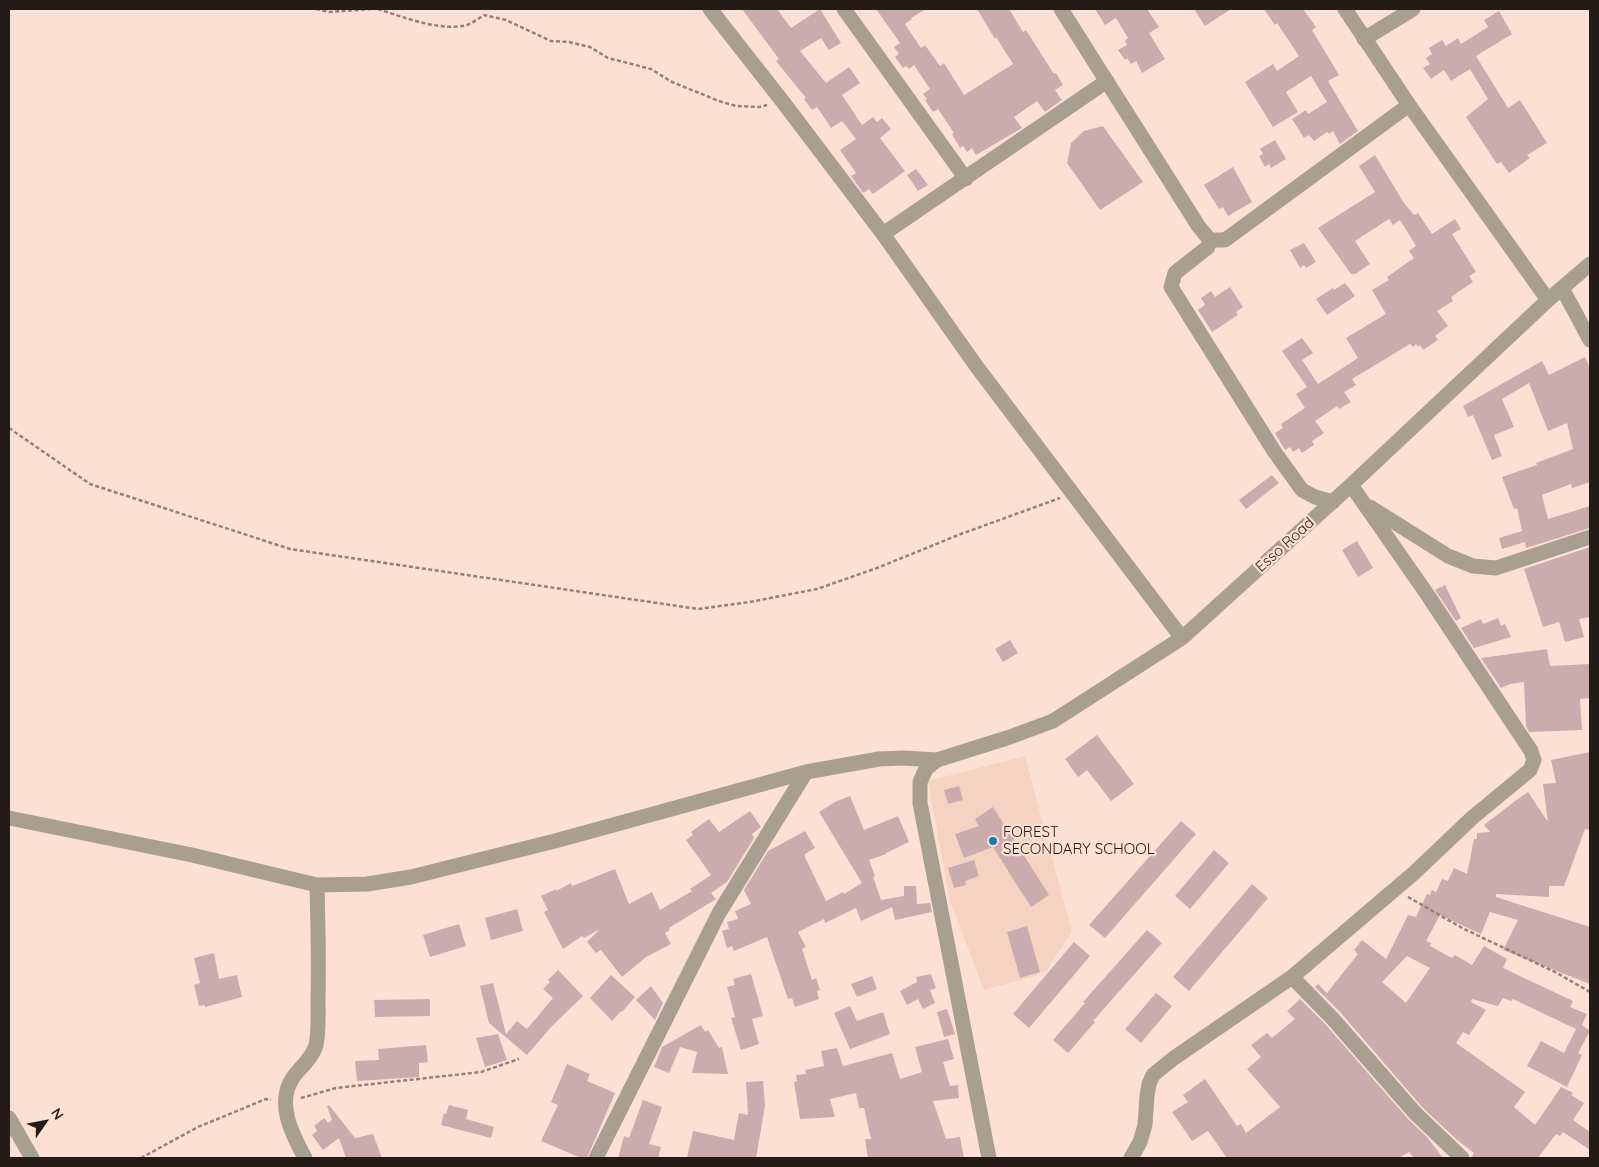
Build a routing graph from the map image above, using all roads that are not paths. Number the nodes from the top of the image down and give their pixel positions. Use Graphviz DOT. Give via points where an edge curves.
graph roads {
  1 [pos="710,9"];
  2 [pos="844,9"];
  3 [pos="1061,9"];
  4 [pos="1345,9"];
  5 [pos="1412,9"];
  6 [pos="1364,38"];
  7 [pos="1107,81"];
  8 [pos="1409,105"];
  9 [pos="966,179"];
  10 [pos="884,234"];
  11 [pos="1210,240"];
  12 [pos="1590,264"];
  13 [pos="1562,288"];
  14 [pos="1548,300"];
  15 [pos="1590,340"];
  16 [pos="1351,485"];
  17 [pos="1333,502"];
  18 [pos="1364,504"];
  19 [pos="1590,537"];
  20 [pos="1182,638"];
  21 [pos="937,760"];
  22 [pos="806,772"];
  23 [pos="9,818"];
  24 [pos="317,885"];
  25 [pos="1292,977"];
  26 [pos="9,1118"];
  27 [pos="32,1158"];
  28 [pos="305,1158"];
  29 [pos="596,1158"];
  30 [pos="989,1158"];
  31 [pos="1131,1158"];
  32 [pos="1462,1158"];
  1 -- 10 [label="street"];
  2 -- 9 [label="street"];
  3 -- 7 [label="street"];
  4 -- 6 [label="street"];
  5 -- 6 [label="street"];
  6 -- 8 [label="street"];
  7 -- 9 [label="street"];
  7 -- 11 [label="street"];
  8 -- 11 [label="street" via="1225,240"];
  8 -- 14 [label="street"];
  9 -- 10 [label="street"];
  10 -- 20 [label="street" via="977,367"];
  11 -- 17 [label="street" via="1208,247 1174,273 1171,287 1302,490 1314,498"];
  12 -- 13 [label="street, Esso Road"];
  13 -- 14 [label="street, Esso Road"];
  13 -- 15 [label="street"];
  14 -- 16 [label="street, Esso Road"];
  16 -- 17 [label="street, Esso Road"];
  16 -- 18 [label="street"];
  17 -- 20 [label="street, Esso Road"];
  18 -- 19 [label="street" via="1448,556 1473,566 1496,568"];
  18 -- 25 [label="street" via="1444,618 1534,760 1530,770"];
  20 -- 21 [label="street, Esso Road" via="1053,721"];
  21 -- 22 [label="street" via="879,758"];
  21 -- 30 [label="street" via="926,769 920,782 920,802"];
  22 -- 24 [label="street" via="411,877 367,884"];
  22 -- 29 [label="street" via="719,913"];
  23 -- 24 [label="street" via="192,855"];
  24 -- 28 [label="street" via="316,1046 287,1091 286,1114"];
  25 -- 31 [label="street" via="1153,1075 1146,1096 1145,1125"];
  25 -- 32 [label="street" via="1415,1113"];
  26 -- 27 [label="street"];
}
